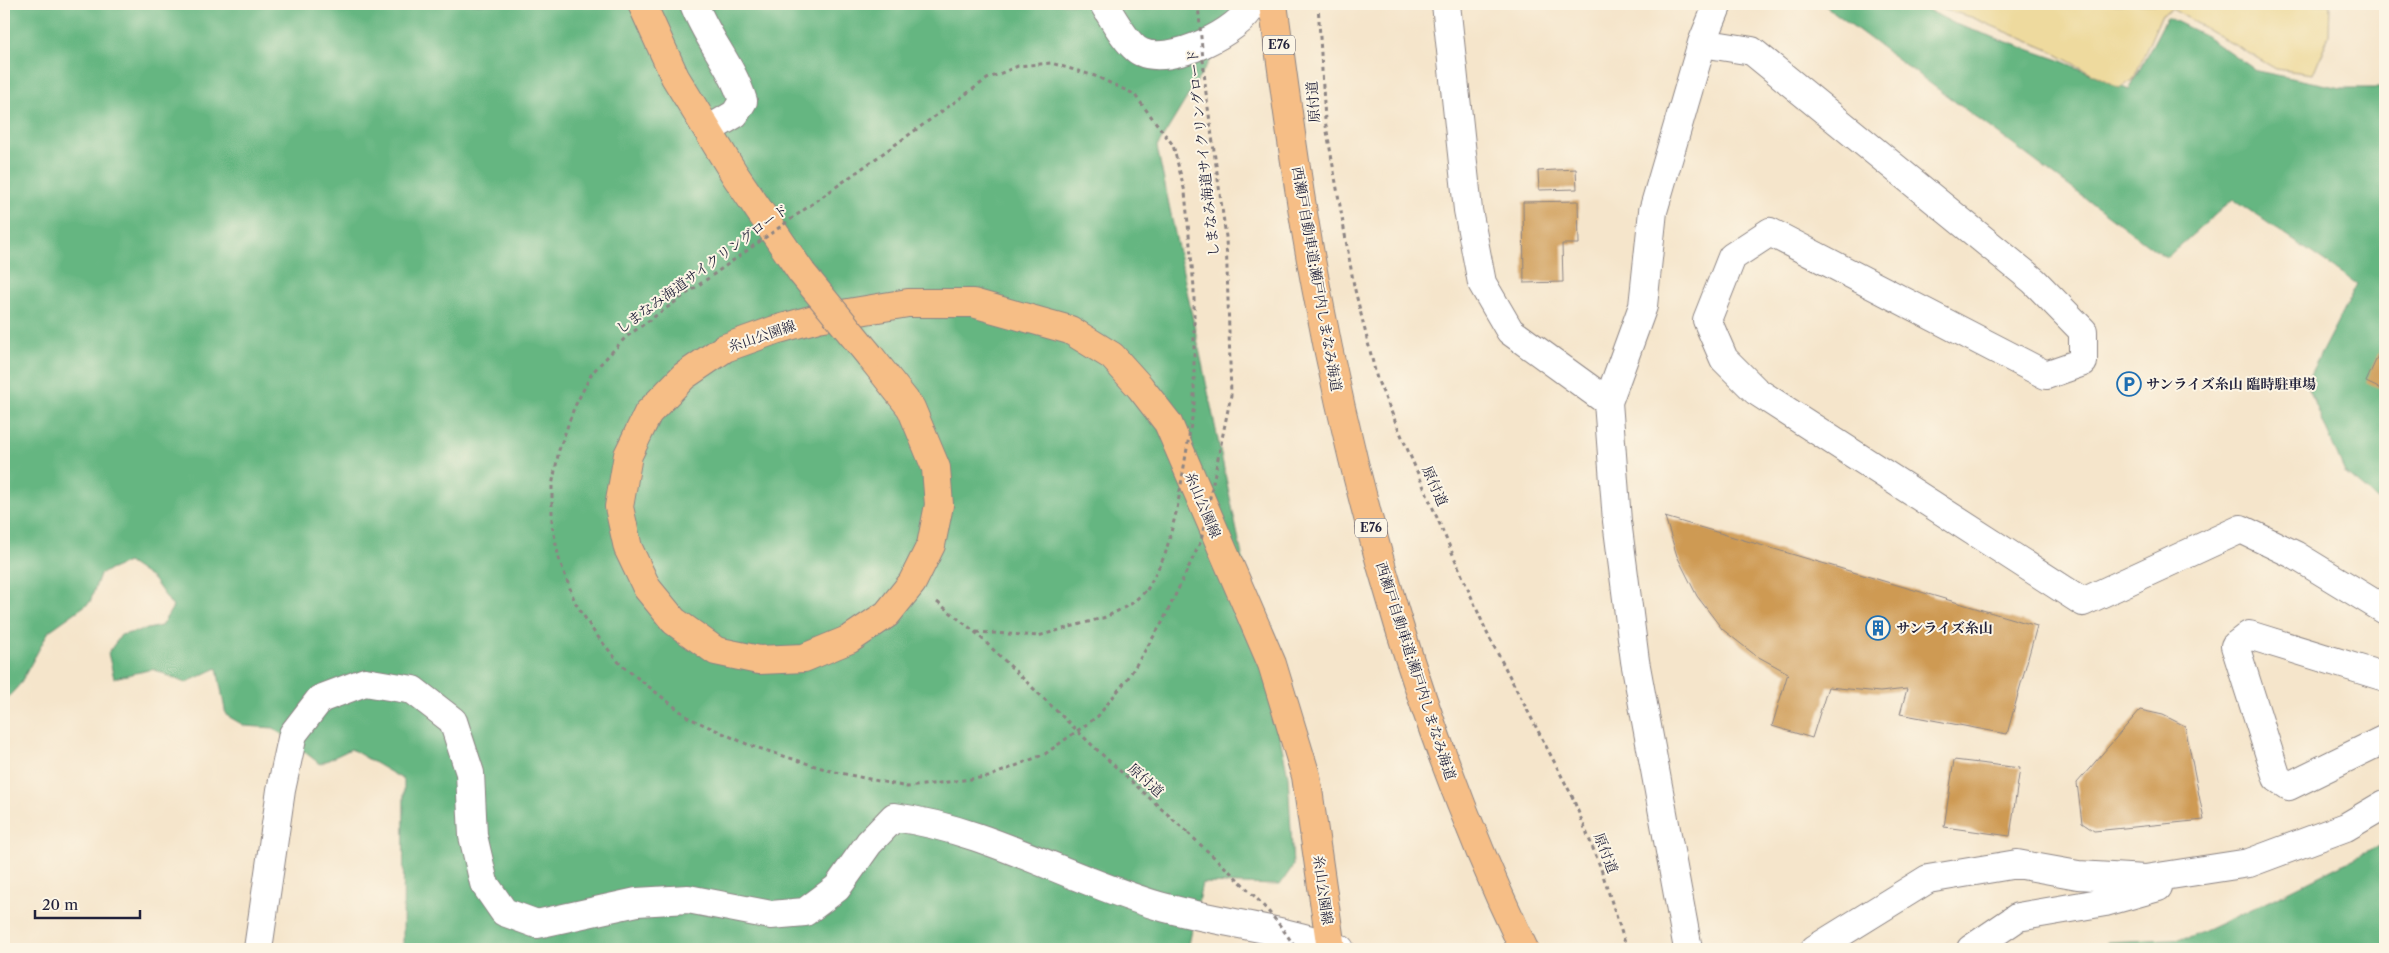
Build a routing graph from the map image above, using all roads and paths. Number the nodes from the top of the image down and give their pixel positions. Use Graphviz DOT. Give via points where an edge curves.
graph roads {
  1 [pos="642,4"];
  2 [pos="694,4"];
  3 [pos="1104,4"];
  4 [pos="1198,4"];
  5 [pos="1253,4"];
  6 [pos="1273,4"];
  7 [pos="1282,4"];
  8 [pos="1318,4"];
  9 [pos="1446,4"];
  10 [pos="1718,4"];
  11 [pos="1702,43"];
  12 [pos="1285,87"];
  13 [pos="708,130"];
  14 [pos="1608,402"];
  15 [pos="912,583"];
  16 [pos="2385,610"];
  17 [pos="975,632"];
  18 [pos="2385,677"];
  19 [pos="2385,738"];
  20 [pos="2385,804"];
  21 [pos="2249,863"];
  22 [pos="1334,948"];
  23 [pos="258,949"];
  24 [pos="1296,949"];
  25 [pos="1524,949"];
  26 [pos="1627,949"];
  27 [pos="1688,949"];
  28 [pos="1816,949"];
  29 [pos="1971,949"];
  1 -- 13 [label="main road, 糸山公園線" via="675,77"];
  2 -- 13 [label="street" via="703,28 736,80 743,101 735,114"];
  3 -- 5 [label="street" via="1140,52 1167,56 1213,40 1250,12"];
  4 -- 17 [label="path, しまなみ海道サイクリングロード, bridge" via="1206,93 1226,237 1231,395 1200,541 1162,623 1128,678 1098,716 1044,754 988,777 907,787 831,771 749,745 689,718 621,665 575,602 559,559 552,524 552,486 559,450 574,408 592,373 626,337 987,80 1018,66 1051,63 1096,76 1134,94 1173,145 1185,192 1194,287 1194,406 1177,509 1165,555 1147,590 1131,604 1106,617 1038,636"];
  6 -- 12 [label="main road, 西瀬戸自動車道;瀬戸内しまなみ海道 / E76"];
  7 -- 12 [label="main road, 西瀬戸自動車道;瀬戸内しまなみ海道 / E76"];
  8 -- 26 [label="path, 原付道" via="1325,120 1354,286 1377,379 1487,633 1572,796 1600,866"];
  9 -- 14 [label="street" via="1468,210 1482,284 1510,331"];
  10 -- 11 [label="street"];
  11 -- 14 [label="street" via="1653,210 1643,306"];
  11 -- 16 [label="street" via="1752,51 2034,282 2083,331 2083,362 2046,375 1770,232 1732,257 1707,320 1724,359 1756,391 2083,602 2241,529 2295,555"];
  12 -- 25 [label="main road, 西瀬戸自動車道;瀬戸内しまなみ海道 / E76" via="1315,286 1371,529 1452,782"];
  13 -- 15 [label="main road, 糸山公園線, bridge" via="802,273 911,408 936,468 939,505 931,545"];
  14 -- 27 [label="street" via="1617,521 1635,661"];
  15 -- 17 [label="path, 原付道"];
  15 -- 22 [label="main road, 糸山公園線" via="880,619 850,639 804,658 760,660 716,651 674,620 647,588 628,548 619,507 628,455 648,413 684,376 725,348 818,318 908,302 973,303 1030,317 1070,330 1112,356 1168,423 1272,664 1306,776"];
  17 -- 24 [label="path, 原付道, bridge" via="1248,890 1278,922"];
  18 -- 19 [label="street" via="2250,635 2235,646 2277,778 2289,786"];
  20 -- 21 [label="street" via="2346,827"];
  21 -- 28 [label="street" via="2145,879 2078,875 2017,864 1928,879"];
  21 -- 29 [label="street" via="2105,902 2018,917"];
  22 -- 23 [label="street" via="1158,906 926,821 894,817 869,844 837,888 806,912 771,915 688,899 637,902 537,924 504,912 484,883 473,836 470,773 453,721 413,690 365,682 320,699 293,734 281,790"];
}
